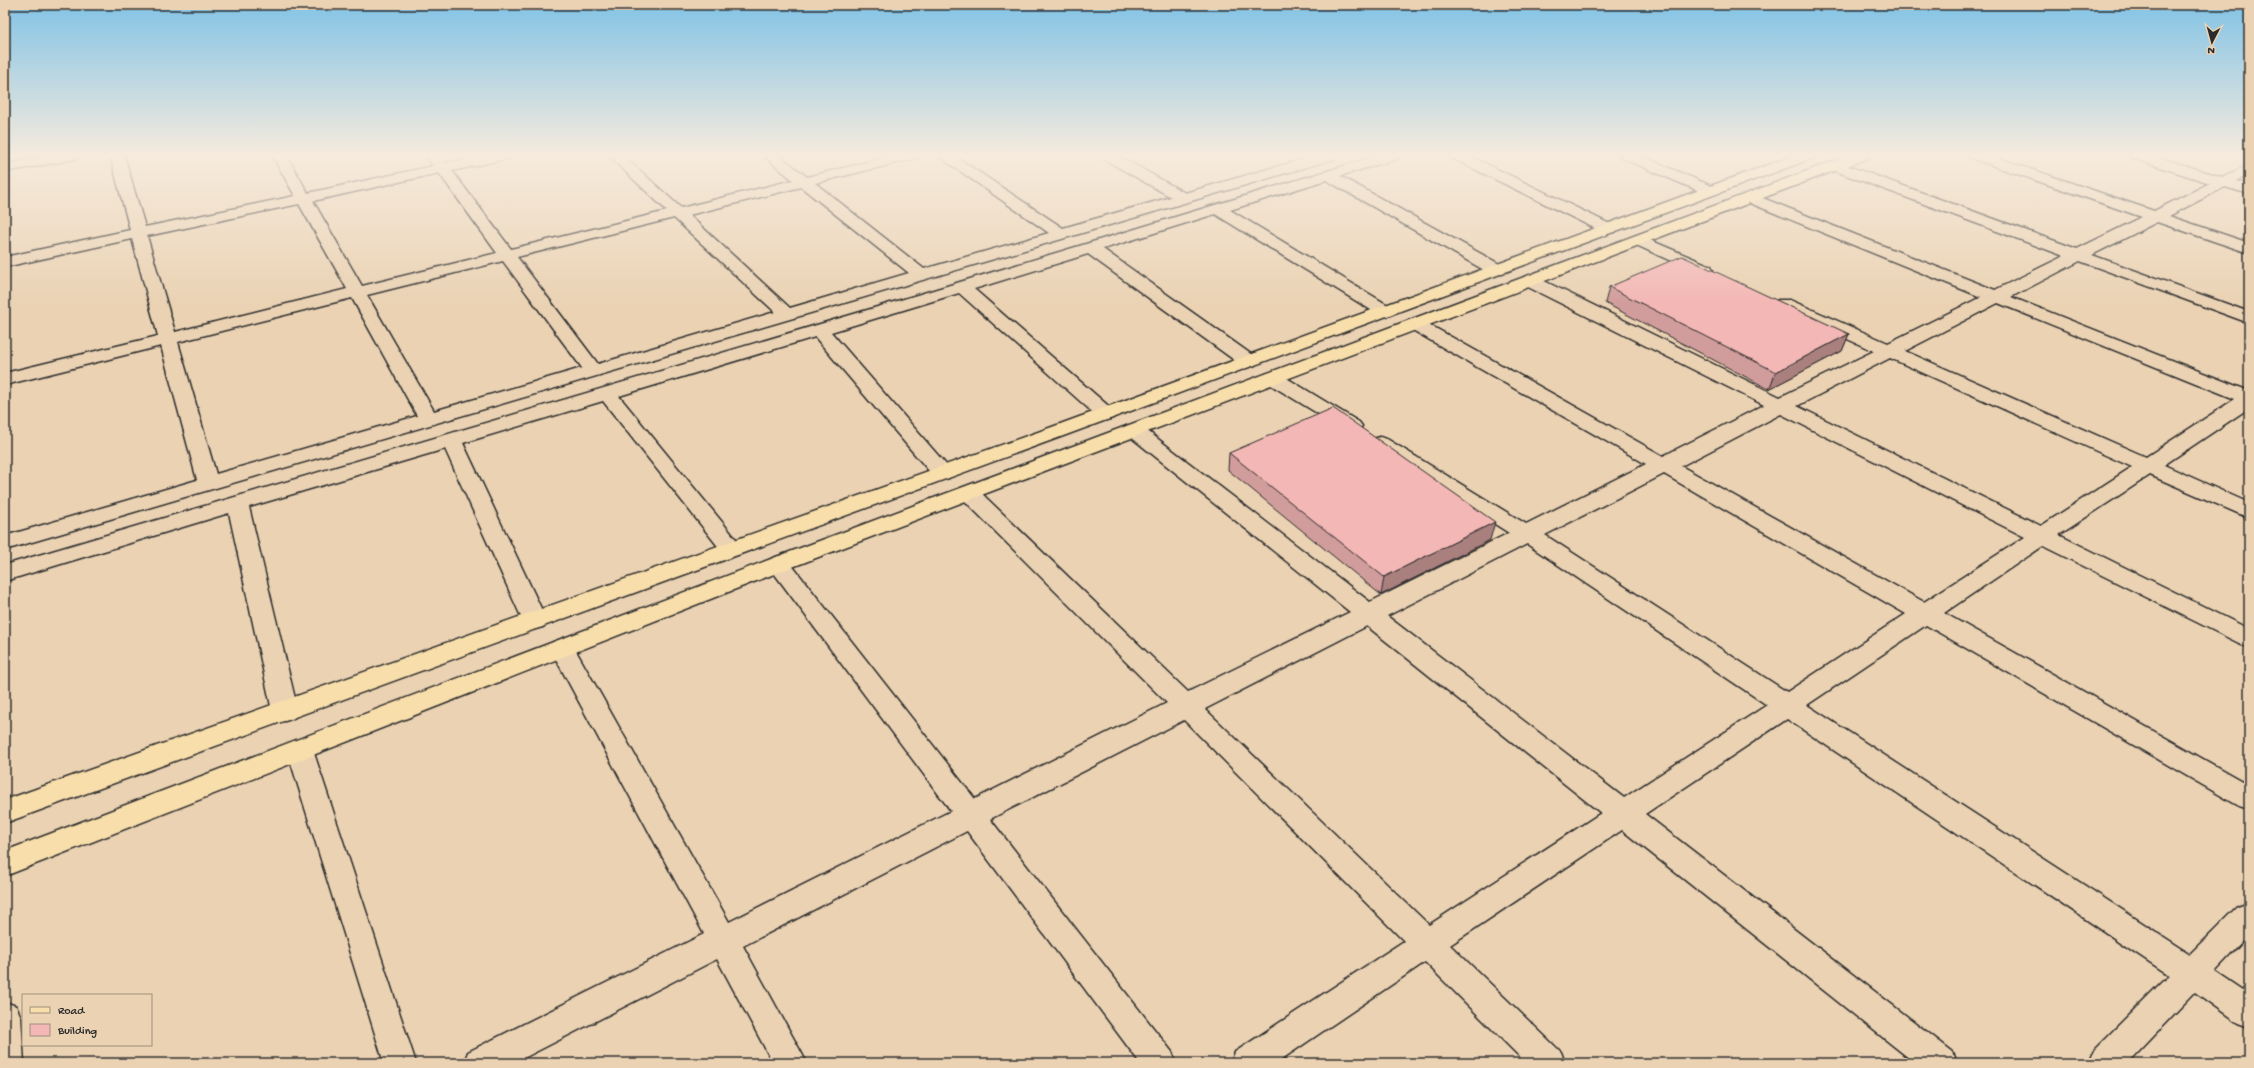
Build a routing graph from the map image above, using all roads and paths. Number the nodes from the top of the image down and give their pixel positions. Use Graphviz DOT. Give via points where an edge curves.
graph roads {
  1 [pos="130,205"];
  2 [pos="272,205"];
  3 [pos="307,205"];
  4 [pos="470,205"];
  5 [pos="668,205"];
  6 [pos="710,205"];
  7 [pos="833,205"];
  8 [pos="1018,205"];
  9 [pos="1160,205"];
  10 [pos="1230,205"];
  11 [pos="1380,205"];
  12 [pos="1559,205"];
  13 [pos="1673,205"];
  14 [pos="1732,205"];
  15 [pos="1767,205"];
  16 [pos="1941,205"];
  17 [pos="2123,205"];
  18 [pos="2178,205"];
  19 [pos="1217,209"];
  20 [pos="677,213"];
  21 [pos="2156,216"];
  22 [pos="1608,229"];
  23 [pos="138,234"];
  24 [pos="1061,234"];
  25 [pos="1638,240"];
  26 [pos="1091,248"];
  27 [pos="2249,248"];
  28 [pos="507,255"];
  29 [pos="2079,255"];
  30 [pos="5,262"];
  31 [pos="1496,270"];
  32 [pos="922,274"];
  33 [pos="1724,278"];
  34 [pos="1530,281"];
  35 [pos="962,287"];
  36 [pos="356,292"];
  37 [pos="1767,297"];
  38 [pos="1997,297"];
  39 [pos="1385,311"];
  40 [pos="787,314"];
  41 [pos="2249,318"];
  42 [pos="1416,324"];
  43 [pos="819,330"];
  44 [pos="168,339"];
  45 [pos="1889,351"];
  46 [pos="1248,361"];
  47 [pos="594,370"];
  48 [pos="1273,378"];
  49 [pos="5,379"];
  50 [pos="607,393"];
  51 [pos="2249,398"];
  52 [pos="1781,406"];
  53 [pos="1106,414"];
  54 [pos="429,419"];
  55 [pos="1134,430"];
  56 [pos="451,440"];
  57 [pos="1663,465"];
  58 [pos="2148,466"];
  59 [pos="942,473"];
  60 [pos="208,483"];
  61 [pos="968,493"];
  62 [pos="238,504"];
  63 [pos="2249,511"];
  64 [pos="1527,534"];
  65 [pos="2042,536"];
  66 [pos="5,543"];
  67 [pos="732,549"];
  68 [pos="779,564"];
  69 [pos="5,573"];
  70 [pos="1368,614"];
  71 [pos="1925,614"];
  72 [pos="535,621"];
  73 [pos="2249,639"];
  74 [pos="562,648"];
  75 [pos="1787,705"];
  76 [pos="1186,706"];
  77 [pos="285,711"];
  78 [pos="300,750"];
  79 [pos="2249,798"];
  80 [pos="5,812"];
  81 [pos="1623,814"];
  82 [pos="971,815"];
  83 [pos="5,864"];
  84 [pos="2249,915"];
  85 [pos="723,940"];
  86 [pos="1427,944"];
  87 [pos="2193,973"];
  88 [pos="2249,1012"];
  89 [pos="5,1017"];
  90 [pos="8,1063"];
  91 [pos="400,1063"];
  92 [pos="480,1063"];
  93 [pos="791,1063"];
  94 [pos="1160,1063"];
  95 [pos="1247,1063"];
  96 [pos="1548,1063"];
  97 [pos="1941,1063"];
  98 [pos="2104,1063"];
  1 -- 23 [label="street"];
  2 -- 23 [label="street"];
  3 -- 36 [label="street"];
  4 -- 28 [label="street"];
  5 -- 20 [label="street"];
  6 -- 20 [label="street"];
  7 -- 32 [label="street"];
  8 -- 24 [label="street"];
  9 -- 24 [label="street"];
  10 -- 19 [label="street"];
  11 -- 31 [label="street"];
  12 -- 22 [label="street"];
  13 -- 22 [label="main road"];
  14 -- 25 [label="main road"];
  15 -- 38 [label="street"];
  16 -- 29 [label="street"];
  17 -- 21 [label="street"];
  18 -- 21 [label="street"];
  19 -- 26 [label="street"];
  19 -- 39 [label="street"];
  20 -- 28 [label="street"];
  20 -- 40 [label="street"];
  21 -- 27 [label="street"];
  21 -- 29 [label="street"];
  22 -- 31 [label="main road"];
  23 -- 30 [label="street"];
  23 -- 44 [label="street"];
  24 -- 32 [label="street"];
  25 -- 33 [label="street"];
  25 -- 34 [label="main road"];
  26 -- 35 [label="street"];
  26 -- 46 [label="street"];
  28 -- 36 [label="street"];
  28 -- 47 [label="street"];
  29 -- 38 [label="street"];
  29 -- 41 [label="street"];
  31 -- 39 [label="main road"];
  32 -- 40 [label="street"];
  34 -- 42 [label="main road"];
  34 -- 52 [label="street"];
  35 -- 43 [label="street"];
  35 -- 53 [label="street"];
  36 -- 44 [label="street"];
  36 -- 54 [label="street"];
  37 -- 45 [label="street"];
  38 -- 45 [label="street"];
  38 -- 51 [label="street"];
  39 -- 46 [label="main road"];
  40 -- 47 [label="street"];
  42 -- 48 [label="main road"];
  42 -- 57 [label="street"];
  43 -- 50 [label="street"];
  43 -- 59 [label="street"];
  44 -- 49 [label="street"];
  44 -- 60 [label="street"];
  45 -- 52 [label="street"];
  45 -- 58 [label="street"];
  46 -- 53 [label="main road"];
  47 -- 54 [label="street"];
  48 -- 55 [label="main road"];
  48 -- 64 [label="street"];
  50 -- 56 [label="street"];
  50 -- 67 [label="street"];
  51 -- 58 [label="street"];
  52 -- 57 [label="street"];
  52 -- 65 [label="street"];
  53 -- 59 [label="main road"];
  54 -- 60 [label="street"];
  55 -- 61 [label="main road"];
  55 -- 70 [label="street"];
  56 -- 62 [label="street"];
  56 -- 72 [label="street"];
  57 -- 64 [label="street"];
  57 -- 71 [label="street"];
  58 -- 63 [label="street"];
  58 -- 65 [label="street"];
  59 -- 67 [label="main road"];
  60 -- 66 [label="street"];
  61 -- 68 [label="main road"];
  61 -- 76 [label="street"];
  62 -- 69 [label="street"];
  62 -- 77 [label="street"];
  64 -- 70 [label="street"];
  64 -- 75 [label="street"];
  65 -- 71 [label="street"];
  65 -- 73 [label="street"];
  67 -- 72 [label="main road"];
  68 -- 74 [label="main road"];
  68 -- 82 [label="street"];
  70 -- 76 [label="street"];
  70 -- 81 [label="street"];
  71 -- 75 [label="street"];
  71 -- 79 [label="street"];
  72 -- 77 [label="main road"];
  74 -- 78 [label="main road"];
  74 -- 85 [label="street"];
  75 -- 81 [label="street"];
  75 -- 87 [label="street"];
  76 -- 82 [label="street"];
  76 -- 86 [label="street"];
  77 -- 80 [label="main road"];
  78 -- 83 [label="main road"];
  78 -- 91 [label="street"];
  81 -- 86 [label="street"];
  81 -- 97 [label="street"];
  82 -- 85 [label="street"];
  82 -- 94 [label="street"];
  84 -- 87 [label="street"];
  85 -- 92 [label="street"];
  85 -- 93 [label="street"];
  86 -- 95 [label="street"];
  86 -- 96 [label="street"];
  87 -- 88 [label="street"];
  87 -- 98 [label="street"];
  89 -- 90 [label="street"];
}
